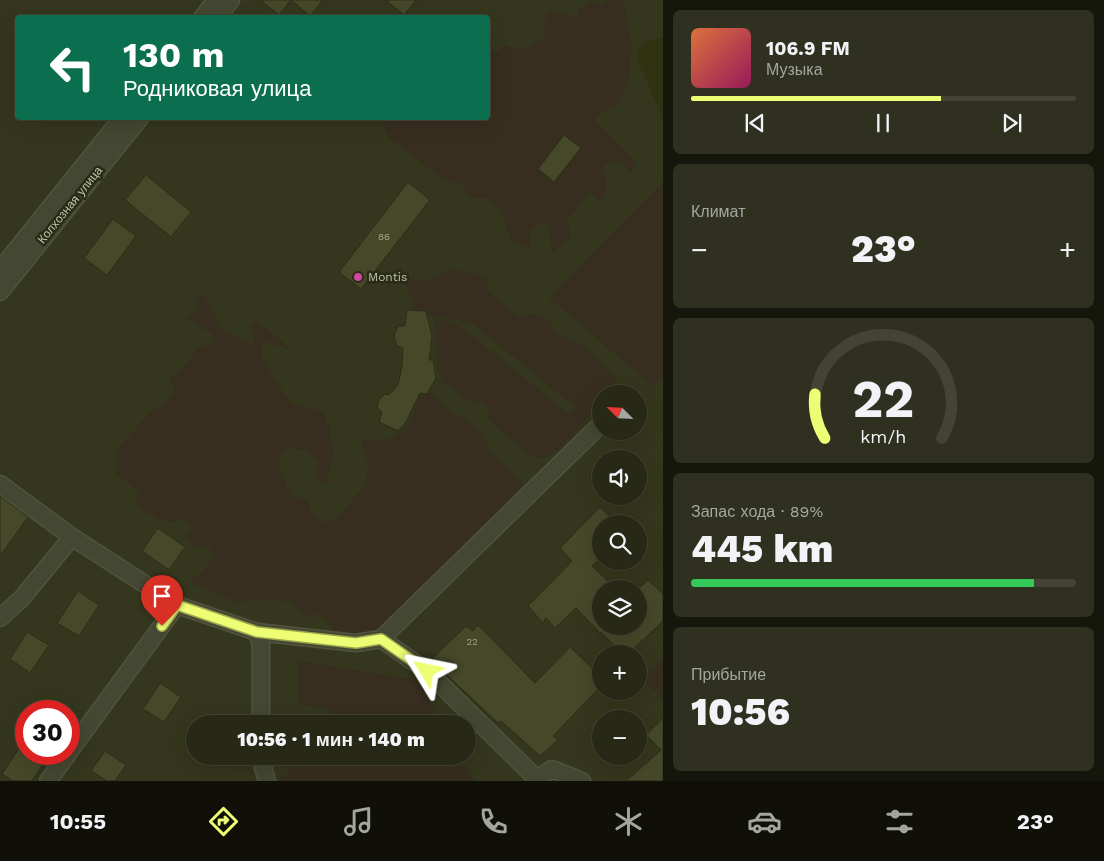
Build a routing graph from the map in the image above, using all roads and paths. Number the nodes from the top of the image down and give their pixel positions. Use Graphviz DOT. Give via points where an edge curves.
graph roads {
  1 [pos="222,5"];
  2 [pos="207,15"];
  3 [pos="120,120"];
  4 [pos="138,120"];
  5 [pos="0,270"];
  6 [pos="0,292"];
  7 [pos="592,433"];
  8 [pos="0,484"];
  9 [pos="72,537"];
  10 [pos="177,605"];
  11 [pos="0,618"];
  12 [pos="257,632"];
  13 [pos="381,639"];
  14 [pos="261,715"];
  15 [pos="80,737"];
  16 [pos="59,765"];
  17 [pos="262,765"];
  18 [pos="48,781"];
  19 [pos="267,781"];
  20 [pos="582,781"];
  1 -- 2 [label="street"];
  3 -- 5 [label="street, Колхозная улица"];
  4 -- 6 [label="street, Колхозная улица"];
  7 -- 13 [label="street"];
  8 -- 9 [label="street"];
  9 -- 10 [label="street"];
  9 -- 11 [label="street" via="22,598"];
  10 -- 12 [label="street"];
  10 -- 15 [label="street"];
  12 -- 13 [label="street" via="356,643"];
  12 -- 14 [label="street" via="261,645"];
  13 -- 20 [label="street" via="427,671 536,779 552,769"];
  16 -- 18 [label="street"];
  17 -- 19 [label="street"];
}
